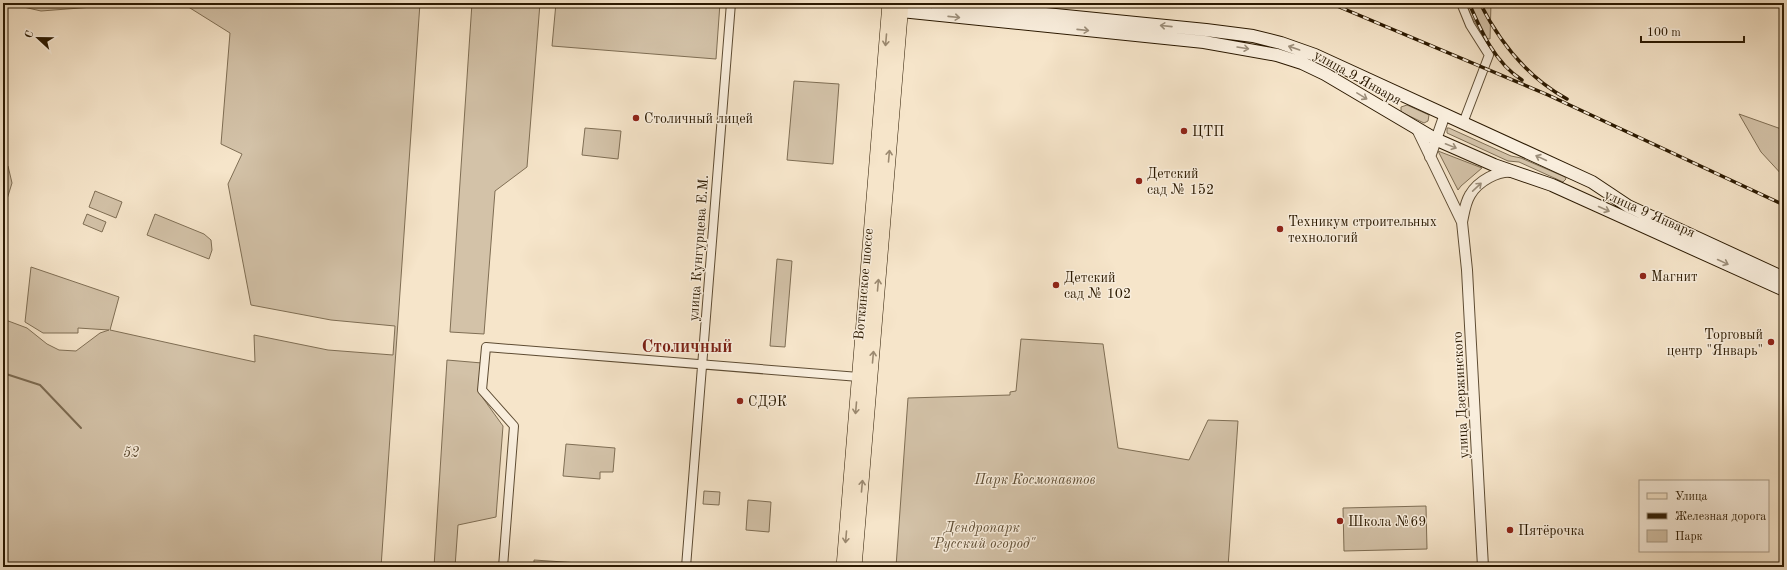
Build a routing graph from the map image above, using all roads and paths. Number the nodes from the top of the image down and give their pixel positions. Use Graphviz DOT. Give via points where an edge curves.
graph roads {
  1 [pos="731,3"];
  2 [pos="935,3"];
  3 [pos="1461,3"];
  4 [pos="894,5"];
  5 [pos="1185,27"];
  6 [pos="1183,40"];
  7 [pos="1445,114"];
  8 [pos="1463,123"];
  9 [pos="1416,128"];
  10 [pos="1435,139"];
  11 [pos="1430,157"];
  12 [pos="1518,173"];
  13 [pos="1576,175"];
  14 [pos="1569,193"];
  15 [pos="1462,222"];
  16 [pos="1784,278"];
  17 [pos="1784,290"];
  18 [pos="701,365"];
  19 [pos="858,378"];
  20 [pos="503,567"];
  21 [pos="686,567"];
  22 [pos="843,567"];
  23 [pos="856,567"];
  24 [pos="1483,567"];
  1 -- 18 [label="street, улица Кунгурцева Е.М."];
  5 -- 2 [label="main road, улица 9 Января, one-way"];
  3 -- 8 [label="street" via="1470,25 1489,55"];
  4 -- 6 [label="main road, улица 9 Января, one-way"];
  4 -- 19 [label="main road, Воткинское шоссе, one-way"];
  23 -- 4 [label="main road, Воткинское шоссе, one-way"];
  5 -- 6 [label="main road"];
  7 -- 5 [label="main road, улица 9 Января, one-way" via="1315,55 1281,43 1253,36"];
  6 -- 9 [label="main road, улица 9 Января, one-way" via="1256,50 1302,63"];
  7 -- 8 [label="main road, улица 9 Января"];
  7 -- 10 [label="street"];
  13 -- 8 [label="main road, улица 9 Января, one-way"];
  9 -- 10 [label="main road, улица 9 Января"];
  9 -- 11 [label="street, улица Дзержинского"];
  10 -- 11 [label="street"];
  10 -- 12 [label="main road, улица 9 Января, one-way"];
  11 -- 15 [label="street, улица Дзержинского"];
  12 -- 14 [label="main road, улица 9 Января"];
  15 -- 12 [label="street, улица Дзержинского, one-way" via="1467,203 1475,188 1496,174 1508,171"];
  13 -- 14 [label="main road"];
  13 -- 16 [label="main road, улица 9 Января" via="1592,182 1628,206"];
  14 -- 17 [label="main road, улица 9 Января, one-way"];
  15 -- 24 [label="street, улица Дзержинского" via="1468,278"];
  18 -- 19 [label="street"];
  18 -- 20 [label="street" via="486,347 482,390 514,426"];
  18 -- 21 [label="street, улица Кунгурцева Е.М."];
  19 -- 22 [label="main road, Воткинское шоссе, one-way"];
}
